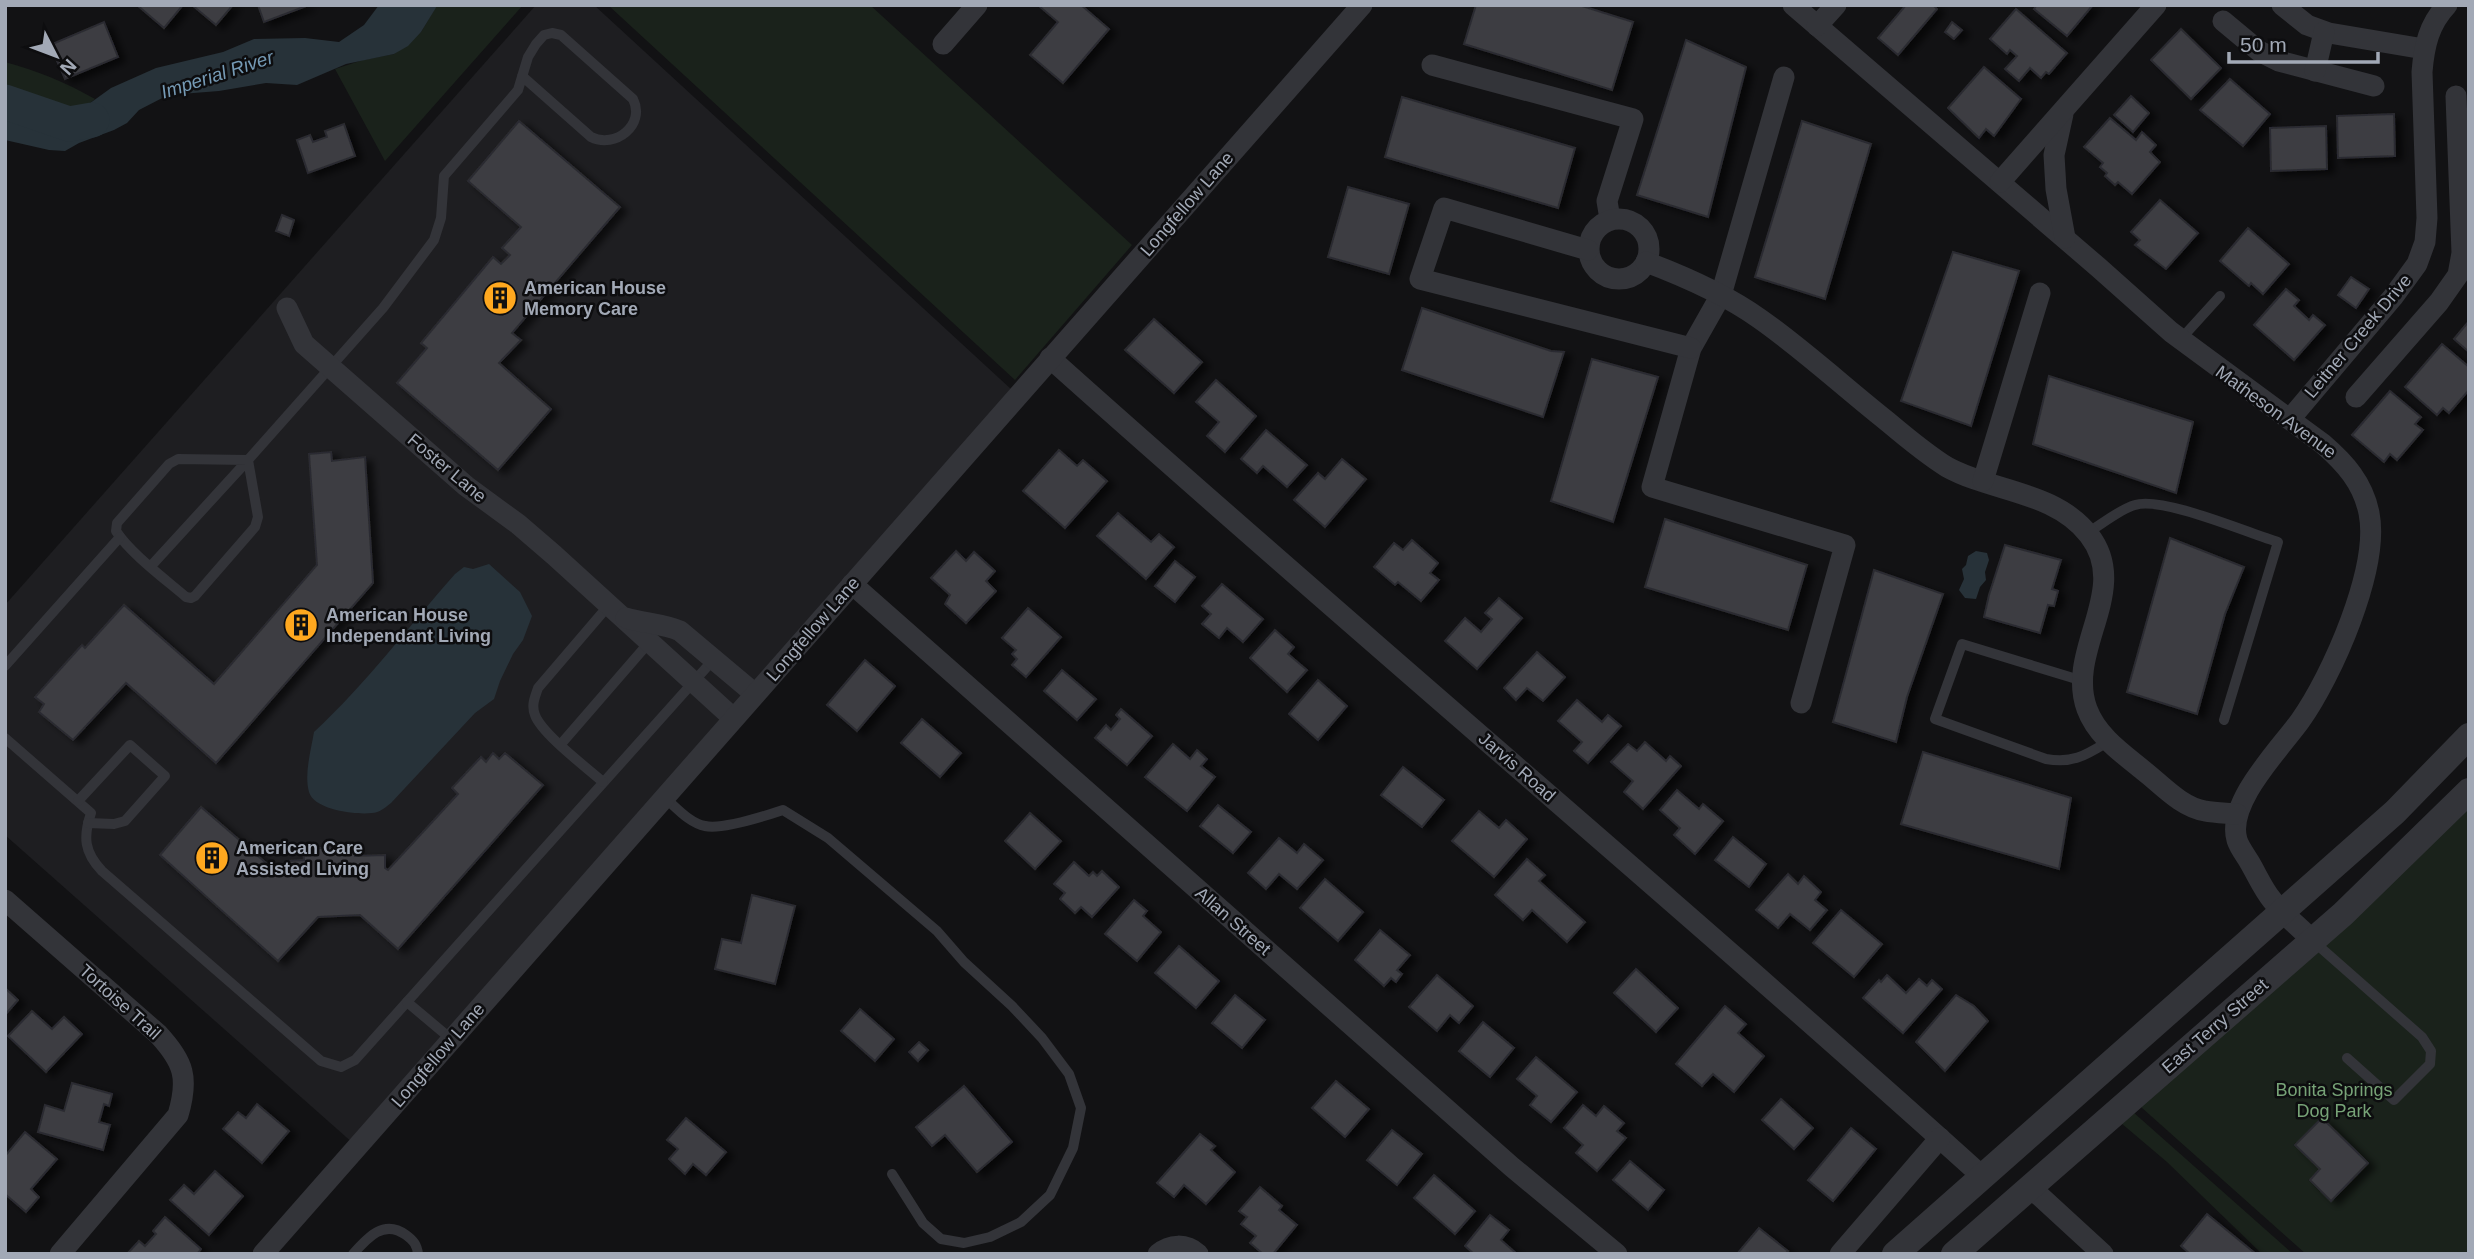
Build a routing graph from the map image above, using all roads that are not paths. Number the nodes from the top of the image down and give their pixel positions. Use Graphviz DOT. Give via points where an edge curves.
graph roads {
  1 [pos="977,5"];
  2 [pos="1362,5"];
  3 [pos="1793,5"];
  4 [pos="1836,5"];
  5 [pos="2156,5"];
  6 [pos="2283,5"];
  7 [pos="2447,5"];
  8 [pos="2223,21"];
  9 [pos="1817,26"];
  10 [pos="2325,32"];
  11 [pos="943,44"];
  12 [pos="2424,49"];
  13 [pos="1432,65"];
  14 [pos="2315,71"];
  15 [pos="522,76"];
  16 [pos="1784,77"];
  17 [pos="2374,86"];
  18 [pos="2456,96"];
  19 [pos="2063,112"];
  20 [pos="2000,182"];
  21 [pos="1609,219"];
  22 [pos="2064,238"];
  23 [pos="1588,250"];
  24 [pos="1646,262"];
  25 [pos="2040,293"];
  26 [pos="1721,295"];
  27 [pos="2220,296"];
  28 [pos="2393,298"];
  29 [pos="287,308"];
  30 [pos="2422,322"];
  31 [pos="2180,340"];
  32 [pos="1691,348"];
  33 [pos="1050,358"];
  34 [pos="2342,358"];
  35 [pos="330,367"];
  36 [pos="2290,419"];
  37 [pos="248,460"];
  38 [pos="1983,481"];
  39 [pos="2087,533"];
  40 [pos="120,537"];
  41 [pos="151,566"];
  42 [pos="852,584"];
  43 [pos="615,611"];
  44 [pos="656,634"];
  45 [pos="714,659"];
  46 [pos="5,666"];
  47 [pos="2083,681"];
  48 [pos="693,682"];
  49 [pos="755,694"];
  50 [pos="1801,704"];
  51 [pos="733,718"];
  52 [pos="2224,720"];
  53 [pos="2469,736"];
  54 [pos="5,738"];
  55 [pos="2109,741"];
  56 [pos="561,744"];
  57 [pos="603,782"];
  58 [pos="2469,791"];
  59 [pos="664,797"];
  60 [pos="78,801"];
  61 [pos="2236,814"];
  62 [pos="88,823"];
  63 [pos="5,900"];
  64 [pos="2284,912"];
  65 [pos="2313,941"];
  66 [pos="407,1002"];
  67 [pos="451,1040"];
  68 [pos="2347,1058"];
  69 [pos="1940,1138"];
  70 [pos="892,1174"];
  71 [pos="1983,1177"];
  72 [pos="2030,1187"];
  73 [pos="2094,1251"];
  74 [pos="60,1254"];
  75 [pos="263,1254"];
  76 [pos="353,1254"];
  77 [pos="418,1254"];
  78 [pos="1158,1254"];
  79 [pos="1198,1254"];
  80 [pos="1617,1254"];
  81 [pos="1840,1254"];
  82 [pos="1895,1254"];
  83 [pos="1954,1254"];
  1 -- 11 [label="street"];
  2 -- 33 [label="street, Longfellow Lane"];
  3 -- 9 [label="street, Matheson Avenue"];
  4 -- 9 [label="street"];
  5 -- 19 [label="street"];
  6 -- 10 [label="street"];
  7 -- 12 [label="street, Leitner Creek Drive" via="2430,29"];
  8 -- 14 [label="street" via="2259,51"];
  9 -- 20 [label="street, Matheson Avenue"];
  10 -- 12 [label="street"];
  10 -- 14 [label="street"];
  12 -- 28 [label="street, Leitner Creek Drive" via="2425,242 2417,264"];
  13 -- 21 [label="street" via="1633,119 1607,201"];
  14 -- 17 [label="street"];
  15 -- 15 [label="lane" via="528,57 544,35 561,35 633,99 636,118 622,135 601,142"];
  15 -- 35 [label="lane" via="518,90 444,176 441,218 434,240 383,308"];
  16 -- 26 [label="street"];
  18 -- 30 [label="street" via="2462,253 2458,275"];
  19 -- 20 [label="street"];
  19 -- 22 [label="street" via="2054,155"];
  20 -- 22 [label="street, Matheson Avenue"];
  21 -- 23 [label="street" via="1593,231"];
  21 -- 24 [label="street" via="1629,220 1645,233"];
  22 -- 31 [label="street, Matheson Avenue"];
  23 -- 24 [label="street" via="1595,269 1613,279 1632,276"];
  23 -- 32 [label="street" via="1444,208 1420,279"];
  24 -- 26 [label="street"];
  25 -- 38 [label="street"];
  26 -- 32 [label="street"];
  26 -- 38 [label="street" via="1760,319 1933,458"];
  27 -- 31 [label="lane"];
  28 -- 30 [label="street"];
  28 -- 34 [label="street, Leitner Creek Drive"];
  29 -- 35 [label="street, Foster Lane" via="304,344"];
  30 -- 34 [label="street" via="2363,389"];
  31 -- 36 [label="street, Matheson Avenue"];
  32 -- 50 [label="street" via="1652,487 1845,545"];
  33 -- 42 [label="street, Longfellow Lane"];
  33 -- 69 [label="street, Jarvis Road"];
  34 -- 36 [label="street, Leitner Creek Drive"];
  35 -- 37 [label="lane"];
  35 -- 43 [label="street, Foster Lane"];
  36 -- 61 [label="street, Matheson Avenue" via="2344,462 2360,485 2369,511 2371,554 2331,665 2302,718"];
  37 -- 40 [label="lane" via="178,459 169,464 117,523"];
  37 -- 41 [label="lane"];
  37 -- 41 [label="lane" via="258,517 255,527 195,596 186,597"];
  38 -- 39 [label="street" via="2065,513"];
  39 -- 47 [label="street" via="2097,547 2105,577"];
  39 -- 52 [label="lane" via="2135,505 2148,504 2278,542"];
  40 -- 41 [label="lane"];
  40 -- 46 [label="lane"];
  42 -- 49 [label="street, Longfellow Lane"];
  42 -- 80 [label="street, Allan Street" via="1512,1167"];
  43 -- 44 [label="street, Foster Lane"];
  43 -- 56 [label="lane" via="538,688 534,715"];
  44 -- 45 [label="street, Foster Lane" via="670,626"];
  44 -- 48 [label="street, Foster Lane"];
  44 -- 56 [label="lane"];
  45 -- 48 [label="lane"];
  45 -- 49 [label="street, Foster Lane"];
  47 -- 55 [label="street" via="2087,708"];
  47 -- 55 [label="lane" via="1962,644 1935,719 2063,762"];
  48 -- 51 [label="street, Foster Lane"];
  48 -- 57 [label="lane"];
  49 -- 51 [label="street, Longfellow Lane"];
  51 -- 59 [label="street, Longfellow Lane"];
  53 -- 64 [label="street" via="2395,812"];
  54 -- 60 [label="lane"];
  55 -- 61 [label="street" via="2184,803 2203,811"];
  56 -- 57 [label="lane"];
  57 -- 66 [label="lane"];
  58 -- 65 [label="street, East Terry Street"];
  59 -- 67 [label="street, Longfellow Lane"];
  59 -- 70 [label="lane" via="706,827 783,810 828,838 937,931 1027,1022 1069,1074 1081,1108 1073,1148 1050,1195 1021,1222 964,1243 941,1239 923,1223"];
  60 -- 62 [label="lane" via="91,813"];
  60 -- 62 [label="lane" via="130,744 165,776 125,821"];
  61 -- 64 [label="street" via="2237,839 2271,899"];
  62 -- 66 [label="lane" via="90,859 321,1061 349,1065"];
  63 -- 74 [label="street, Tortoise Trail" via="158,1034 183,1071 178,1115"];
  64 -- 65 [label="street"];
  64 -- 71 [label="street"];
  65 -- 68 [label="lane" via="2422,1037 2431,1051 2430,1064 2394,1100"];
  65 -- 72 [label="street, East Terry Street"];
  66 -- 67 [label="lane"];
  67 -- 75 [label="street, Longfellow Lane"];
  69 -- 71 [label="street, Jarvis Road"];
  69 -- 81 [label="street"];
  71 -- 82 [label="street"];
  72 -- 73 [label="street"];
  72 -- 83 [label="street, East Terry Street"];
  76 -- 77 [label="lane" via="370,1234 386,1228 408,1236 417,1244"];
  78 -- 79 [label="street" via="1183,1246"];
}
